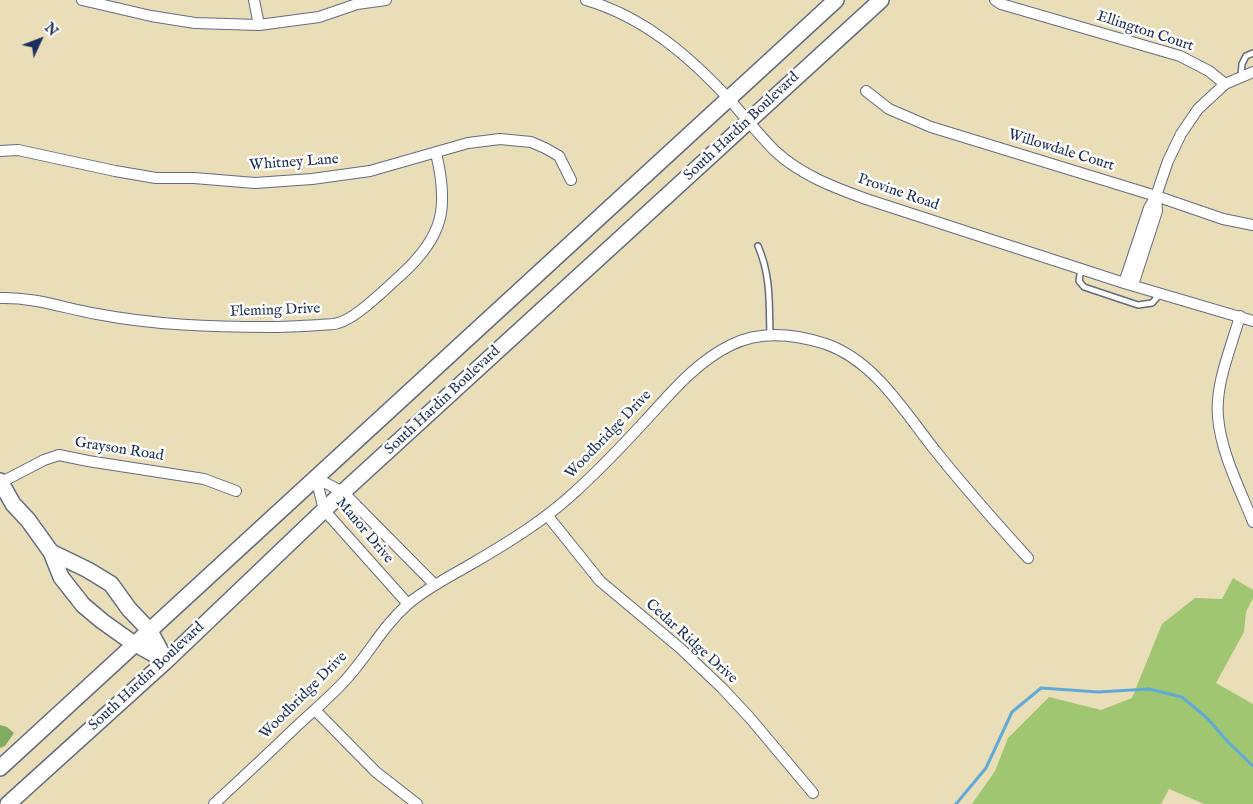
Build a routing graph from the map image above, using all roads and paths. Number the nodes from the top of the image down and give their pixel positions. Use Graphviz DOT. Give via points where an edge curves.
graph roads {
  1 [pos="82,0"];
  2 [pos="254,0"];
  3 [pos="386,0"];
  4 [pos="586,0"];
  5 [pos="836,0"];
  6 [pos="881,0"];
  7 [pos="995,0"];
  8 [pos="258,25"];
  9 [pos="1253,53"];
  10 [pos="1253,72"];
  11 [pos="1240,77"];
  12 [pos="1225,84"];
  13 [pos="866,92"];
  14 [pos="728,98"];
  15 [pos="749,121"];
  16 [pos="0,151"];
  17 [pos="436,153"];
  18 [pos="571,180"];
  19 [pos="1156,196"];
  20 [pos="1253,225"];
  21 [pos="758,246"];
  22 [pos="1081,269"];
  23 [pos="1128,284"];
  24 [pos="1161,293"];
  25 [pos="0,298"];
  26 [pos="1240,316"];
  27 [pos="1253,321"];
  28 [pos="770,335"];
  29 [pos="316,478"];
  30 [pos="0,482"];
  31 [pos="236,491"];
  32 [pos="344,492"];
  33 [pos="324,510"];
  34 [pos="547,514"];
  35 [pos="1253,522"];
  36 [pos="51,552"];
  37 [pos="1028,558"];
  38 [pos="434,584"];
  39 [pos="408,604"];
  40 [pos="150,631"];
  41 [pos="135,644"];
  42 [pos="166,661"];
  43 [pos="315,710"];
  44 [pos="0,768"];
  45 [pos="813,793"];
  46 [pos="8,804"];
  47 [pos="214,804"];
  48 [pos="417,804"];
  1 -- 8 [label="street" via="186,22"];
  2 -- 8 [label="street"];
  3 -- 8 [label="street" via="357,4 319,17"];
  4 -- 14 [label="street, Provine Road" via="650,29 696,65"];
  5 -- 14 [label="main road, South Hardin Boulevard"];
  6 -- 15 [label="main road, South Hardin Boulevard"];
  7 -- 12 [label="street, Ellington Court" via="1180,56 1209,71"];
  9 -- 11 [label="lane" via="1246,56"];
  10 -- 11 [label="street"];
  11 -- 12 [label="street"];
  12 -- 19 [label="street" via="1198,109 1181,134"];
  13 -- 19 [label="street, Willowdale Court" via="890,109 931,127"];
  14 -- 15 [label="street, Provine Road"];
  14 -- 29 [label="main road, South Hardin Boulevard"];
  15 -- 22 [label="street, Provine Road" via="775,151 825,184"];
  15 -- 32 [label="main road, South Hardin Boulevard"];
  16 -- 17 [label="street, Whitney Lane" via="18,150 156,178 255,182 370,171"];
  17 -- 18 [label="street, Whitney Lane" via="500,138 531,142 559,156"];
  17 -- 25 [label="street, Fleming Drive" via="442,175 442,212 429,244 377,296 338,323 294,327 211,327 145,322 21,297"];
  19 -- 20 [label="street, Willowdale Court" via="1222,219"];
  19 -- 23 [label="street" via="1149,208"];
  21 -- 28 [label="lane" via="768,274"];
  22 -- 23 [label="street, Provine Road"];
  22 -- 24 [label="lane" via="1079,281 1084,287 1138,305 1152,303"];
  23 -- 24 [label="street, Provine Road"];
  24 -- 26 [label="street, Provine Road"];
  26 -- 27 [label="street, Provine Road"];
  26 -- 35 [label="street" via="1221,380 1218,416 1229,461"];
  28 -- 34 [label="street, Woodbridge Drive" via="740,341 709,358 574,494"];
  28 -- 37 [label="street, Woodbridge Drive" via="810,339 829,345 863,365 894,398 992,520"];
  29 -- 32 [label="street, Manor Drive"];
  29 -- 33 [label="street, Manor Drive"];
  29 -- 40 [label="main road, South Hardin Boulevard"];
  30 -- 31 [label="street, Grayson Road" via="59,455 204,479"];
  30 -- 36 [label="main road" via="12,504"];
  32 -- 33 [label="main road, South Hardin Boulevard"];
  32 -- 38 [label="street, Manor Drive"];
  33 -- 39 [label="street, Manor Drive"];
  33 -- 42 [label="main road, South Hardin Boulevard"];
  34 -- 38 [label="street, Woodbridge Drive" via="502,546"];
  34 -- 45 [label="street, Cedar Ridge Drive" via="600,581 722,688"];
  36 -- 40 [label="main road" via="111,584"];
  36 -- 41 [label="main road" via="61,577 83,605"];
  38 -- 39 [label="street, Woodbridge Drive"];
  39 -- 43 [label="street, Woodbridge Drive" via="377,637 350,675"];
  40 -- 41 [label="main road, South Hardin Boulevard"];
  40 -- 42 [label="main road"];
  41 -- 42 [label="main road"];
  41 -- 44 [label="main road, South Hardin Boulevard"];
  42 -- 46 [label="main road, South Hardin Boulevard"];
  43 -- 47 [label="street, Woodbridge Drive"];
  43 -- 48 [label="street" via="376,772"];
}
